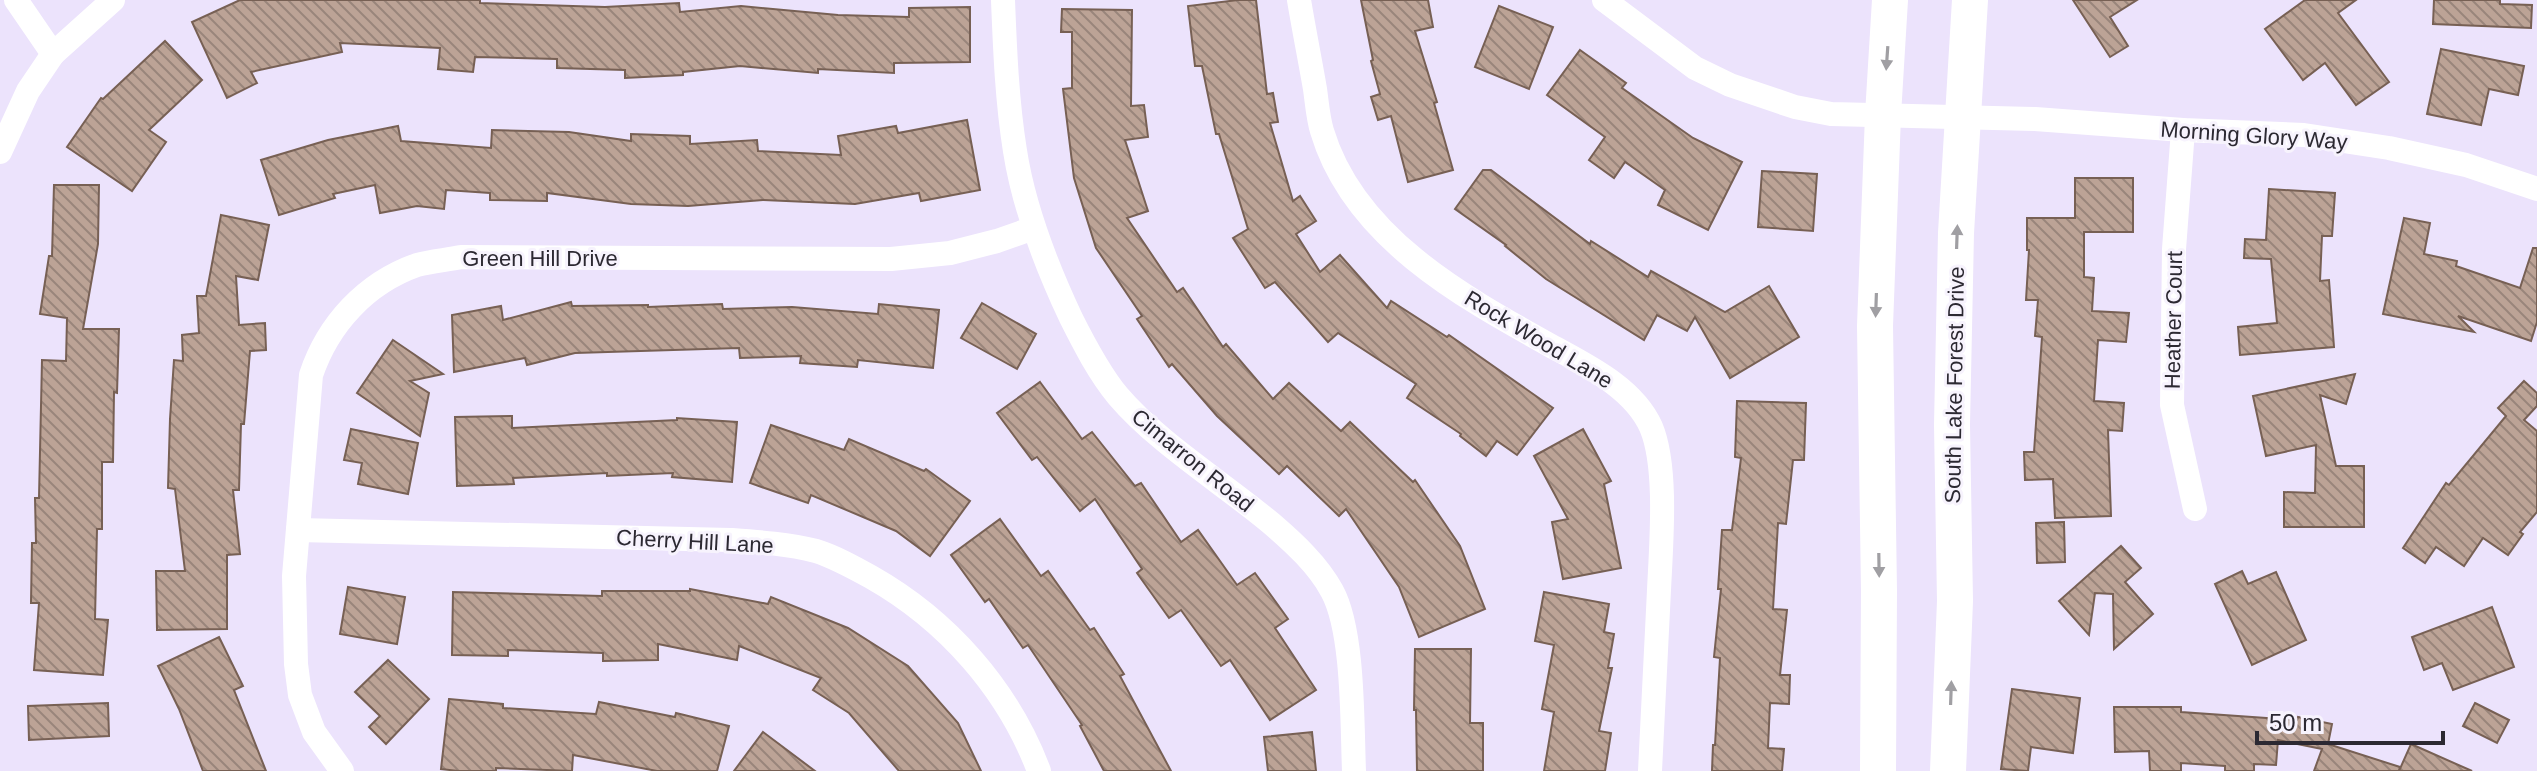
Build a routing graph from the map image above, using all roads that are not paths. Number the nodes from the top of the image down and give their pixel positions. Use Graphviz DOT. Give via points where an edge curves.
graph roads {
  1 [pos="16,0"];
  2 [pos="113,0"];
  3 [pos="1003,0"];
  4 [pos="1299,0"];
  5 [pos="1604,0"];
  6 [pos="1890,0"];
  7 [pos="1970,0"];
  8 [pos="53,54"];
  9 [pos="1883,115"];
  10 [pos="1965,117"];
  11 [pos="2183,130"];
  12 [pos="0,152"];
  13 [pos="2536,184"];
  14 [pos="1034,228"];
  15 [pos="2195,509"];
  16 [pos="298,530"];
  17 [pos="342,771"];
  18 [pos="1039,771"];
  19 [pos="1354,771"];
  20 [pos="1650,771"];
  21 [pos="1878,771"];
  22 [pos="1948,771"];
  1 -- 8 [label="street"];
  2 -- 8 [label="street"];
  3 -- 14 [label="street, Cimarron Road" via="1015,154"];
  4 -- 20 [label="street, Rock Wood Lane" via="1322,129 1357,203 1397,246 1489,312 1624,391 1652,430 1662,519"];
  5 -- 9 [label="street, Morning Glory Way" via="1695,68 1730,85 1795,107"];
  6 -- 9 [label="main road, one-way"];
  7 -- 10 [label="main road, South Lake Forest Drive"];
  8 -- 12 [label="street" via="28,91"];
  9 -- 10 [label="street, Morning Glory Way"];
  9 -- 21 [label="main road, one-way" via="1875,326"];
  10 -- 11 [label="street, Morning Glory Way"];
  22 -- 10 [label="main road, South Lake Forest Drive, one-way" via="1955,601 1956,262"];
  11 -- 13 [label="street, Morning Glory Way" via="2304,135 2389,148"];
  11 -- 15 [label="street, Heather Court" via="2174,249 2172,405"];
  14 -- 16 [label="street, Green Hill Drive" via="950,253 891,259 461,257 418,265 367,293 331,330 319,351 307,404"];
  14 -- 19 [label="street, Cimarron Road" via="1079,333 1116,394 1143,423 1289,538 1333,592 1345,637"];
  16 -- 17 [label="street, Green Hill Drive" via="294,576 300,695 314,732"];
  16 -- 18 [label="street, Cherry Hill Lane" via="731,540 817,552 895,591 942,627 997,692"];
}
